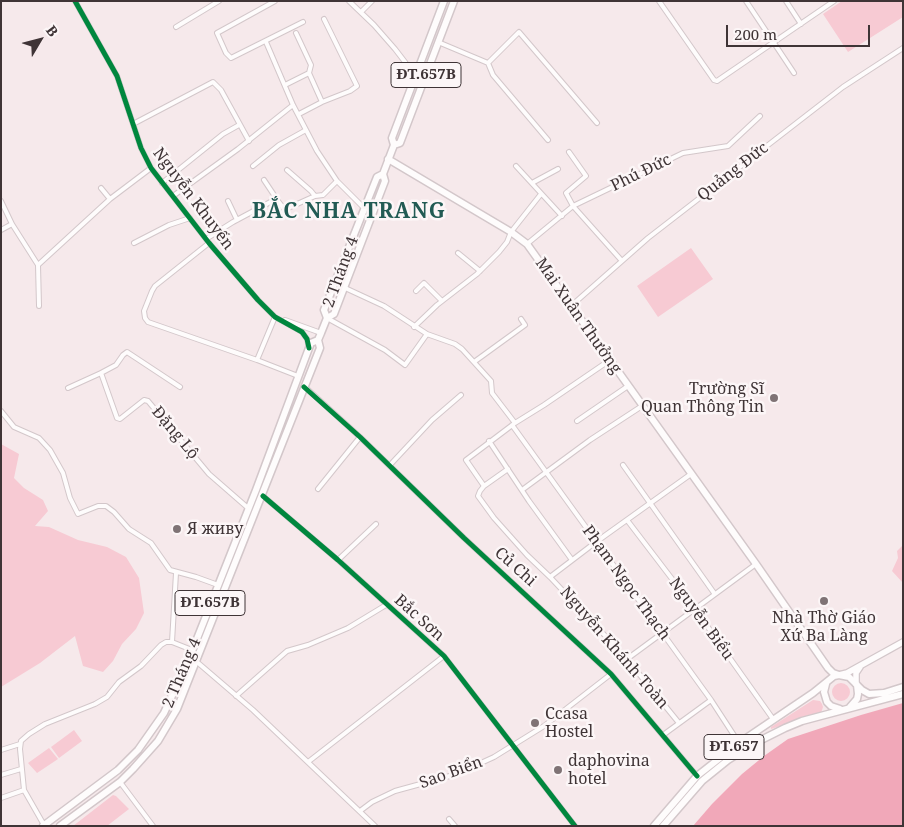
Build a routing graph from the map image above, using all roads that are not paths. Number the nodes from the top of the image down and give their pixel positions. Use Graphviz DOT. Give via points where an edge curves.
graph roads {
  1 [pos="75,1"];
  2 [pos="218,1"];
  3 [pos="275,1"];
  4 [pos="349,1"];
  5 [pos="372,1"];
  6 [pos="444,1"];
  7 [pos="454,1"];
  8 [pos="659,1"];
  9 [pos="746,1"];
  10 [pos="786,1"];
  11 [pos="834,1"];
  12 [pos="360,12"];
  13 [pos="324,19"];
  14 [pos="303,22"];
  15 [pos="801,24"];
  16 [pos="176,27"];
  17 [pos="296,33"];
  18 [pos="266,42"];
  19 [pos="438,42"];
  20 [pos="774,43"];
  21 [pos="903,48"];
  22 [pos="488,63"];
  23 [pos="309,73"];
  24 [pos="794,73"];
  25 [pos="414,78"];
  26 [pos="285,85"];
  27 [pos="322,102"];
  28 [pos="293,105"];
  29 [pos="299,114"];
  30 [pos="760,116"];
  31 [pos="597,123"];
  32 [pos="133,124"];
  33 [pos="239,125"];
  34 [pos="306,130"];
  35 [pos="548,140"];
  36 [pos="248,141"];
  37 [pos="394,145"];
  38 [pos="569,152"];
  39 [pos="388,159"];
  40 [pos="253,166"];
  41 [pos="516,166"];
  42 [pos="151,168"];
  43 [pos="558,169"];
  44 [pos="287,170"];
  45 [pos="383,174"];
  46 [pos="264,180"];
  47 [pos="337,181"];
  48 [pos="162,182"];
  49 [pos="532,183"];
  50 [pos="101,188"];
  51 [pos="542,194"];
  52 [pos="173,196"];
  53 [pos="315,196"];
  54 [pos="110,199"];
  55 [pos="276,199"];
  56 [pos="1,201"];
  57 [pos="228,201"];
  58 [pos="574,206"];
  59 [pos="364,208"];
  60 [pos="562,216"];
  61 [pos="190,218"];
  62 [pos="237,220"];
  63 [pos="12,224"];
  64 [pos="1,230"];
  65 [pos="511,232"];
  66 [pos="208,241"];
  67 [pos="134,243"];
  68 [pos="527,244"];
  69 [pos="458,253"];
  70 [pos="622,261"];
  71 [pos="38,265"];
  72 [pos="480,271"];
  73 [pos="343,287"];
  74 [pos="416,291"];
  75 [pos="442,301"];
  76 [pos="39,306"];
  77 [pos="571,306"];
  78 [pos="276,317"];
  79 [pos="327,318"];
  80 [pos="521,319"];
  81 [pos="414,327"];
  82 [pos="321,333"];
  83 [pos="427,334"];
  84 [pos="318,340"];
  85 [pos="309,348"];
  86 [pos="258,360"];
  87 [pos="610,360"];
  88 [pos="474,362"];
  89 [pos="101,373"];
  90 [pos="298,376"];
  91 [pos="628,386"];
  92 [pos="180,387"];
  93 [pos="304,387"];
  94 [pos="68,388"];
  95 [pos="462,395"];
  96 [pos="642,406"];
  97 [pos="1,411"];
  98 [pos="577,421"];
  99 [pos="513,424"];
  100 [pos="360,437"];
  101 [pos="489,441"];
  102 [pos="390,465"];
  103 [pos="623,465"];
  104 [pos="508,469"];
  105 [pos="547,472"];
  106 [pos="691,474"];
  107 [pos="484,486"];
  108 [pos="318,489"];
  109 [pos="256,490"];
  110 [pos="522,490"];
  111 [pos="263,496"];
  112 [pos="650,503"];
  113 [pos="248,508"];
  114 [pos="627,520"];
  115 [pos="376,524"];
  116 [pos="596,542"];
  117 [pos="338,560"];
  118 [pos="572,560"];
  119 [pos="756,564"];
  120 [pos="176,573"];
  121 [pos="550,576"];
  122 [pos="218,585"];
  123 [pos="714,593"];
  124 [pos="386,605"];
  125 [pos="695,609"];
  126 [pos="661,633"];
  127 [pos="172,642"];
  128 [pos="903,642"];
  129 [pos="192,650"];
  130 [pos="444,656"];
  131 [pos="189,659"];
  132 [pos="627,659"];
  133 [pos="197,662"];
  134 [pos="864,664"];
  135 [pos="828,668"];
  136 [pos="612,674"];
  137 [pos="839,675"];
  138 [pos="826,682"];
  139 [pos="856,684"];
  140 [pos="903,687"];
  141 [pos="903,694"];
  142 [pos="236,696"];
  143 [pos="711,700"];
  144 [pos="845,709"];
  145 [pos="773,720"];
  146 [pos="679,723"];
  147 [pos="663,734"];
  148 [pos="739,743"];
  149 [pos="20,744"];
  150 [pos="513,744"];
  151 [pos="1,750"];
  152 [pos="308,762"];
  153 [pos="21,769"];
  154 [pos="118,770"];
  155 [pos="1,775"];
  156 [pos="699,779"];
  157 [pos="120,782"];
  158 [pos="24,790"];
  159 [pos="1,798"];
  160 [pos="360,811"];
  161 [pos="449,820"];
  162 [pos="67,824"];
  163 [pos="43,826"];
  164 [pos="60,826"];
  165 [pos="153,826"];
  166 [pos="375,826"];
  167 [pos="455,826"];
  168 [pos="575,826"];
  169 [pos="654,826"];
  170 [pos="663,826"];
  1 -- 32 [label="street, Nguyễn Khuyến" via="117,76"];
  2 -- 16 [label="street"];
  3 -- 18 [label="street" via="217,33 231,58"];
  4 -- 12 [label="street"];
  5 -- 12 [label="street"];
  6 -- 25 [label="main road, 2 Tháng 4 / ĐT.657B"];
  7 -- 19 [label="main road, 2 Tháng 4 / ĐT.657B"];
  8 -- 20 [label="street" via="714,80 721,79"];
  9 -- 20 [label="street"];
  10 -- 15 [label="street"];
  11 -- 15 [label="street"];
  12 -- 25 [label="street" via="395,49"];
  13 -- 27 [label="street" via="357,84 350,91"];
  14 -- 18 [label="street"];
  15 -- 20 [label="street"];
  17 -- 23 [label="street" via="311,66"];
  18 -- 26 [label="street"];
  19 -- 22 [label="street"];
  19 -- 37 [label="main road, 2 Tháng 4 / ĐT.657B" via="400,143"];
  20 -- 24 [label="street"];
  21 -- 70 [label="street, Quảng Đức" via="843,87"];
  22 -- 31 [label="street" via="519,32"];
  22 -- 35 [label="street" via="492,76"];
  23 -- 26 [label="street"];
  23 -- 27 [label="street"];
  25 -- 37 [label="main road, 2 Tháng 4 / ĐT.657B" via="392,138"];
  26 -- 28 [label="street"];
  27 -- 29 [label="street"];
  28 -- 29 [label="street"];
  28 -- 36 [label="street"];
  29 -- 34 [label="street"];
  30 -- 58 [label="street, Phú Đức" via="728,146 683,152"];
  32 -- 33 [label="street" via="213,82"];
  32 -- 42 [label="street, Nguyễn Khuyến" via="140,148"];
  33 -- 36 [label="street"];
  33 -- 48 [label="street"];
  34 -- 40 [label="street" via="279,145"];
  34 -- 47 [label="street"];
  36 -- 52 [label="street"];
  37 -- 39 [label="main road, 2 Tháng 4 / ĐT.657B"];
  38 -- 58 [label="street" via="586,176 566,193"];
  39 -- 45 [label="main road, 2 Tháng 4 / ĐT.657B"];
  39 -- 65 [label="main road, Mai Xuân Thưởng"];
  41 -- 49 [label="street"];
  42 -- 48 [label="street, Nguyễn Khuyến"];
  42 -- 54 [label="street"];
  43 -- 49 [label="street"];
  44 -- 53 [label="street"];
  45 -- 59 [label="main road, 2 Tháng 4 / ĐT.657B" via="377,177"];
  45 -- 73 [label="main road, 2 Tháng 4 / ĐT.657B" via="386,181"];
  46 -- 55 [label="street"];
  47 -- 53 [label="street" via="323,195"];
  47 -- 59 [label="street"];
  48 -- 52 [label="street, Nguyễn Khuyến"];
  49 -- 51 [label="street"];
  50 -- 54 [label="street"];
  51 -- 60 [label="street"];
  51 -- 65 [label="street"];
  52 -- 61 [label="street, Nguyễn Khuyến"];
  53 -- 55 [label="street" via="286,209"];
  54 -- 71 [label="street"];
  55 -- 62 [label="street"];
  56 -- 63 [label="street"];
  57 -- 62 [label="street"];
  58 -- 60 [label="street, Phú Đức"];
  58 -- 70 [label="street"];
  59 -- 79 [label="main road, 2 Tháng 4 / ĐT.657B" via="324,310"];
  60 -- 68 [label="street, Phú Đức"];
  61 -- 66 [label="street, Nguyễn Khuyến"];
  61 -- 67 [label="street"];
  62 -- 66 [label="street"];
  63 -- 64 [label="street"];
  63 -- 71 [label="street"];
  65 -- 68 [label="main road, Mai Xuân Thưởng"];
  65 -- 72 [label="street" via="507,242"];
  66 -- 78 [label="street, Nguyễn Khuyến"];
  66 -- 86 [label="street" via="156,286 144,311 146,318 148,322"];
  68 -- 77 [label="main road, Mai Xuân Thưởng"];
  69 -- 72 [label="street"];
  70 -- 77 [label="street, Quảng Đức"];
  71 -- 76 [label="street"];
  72 -- 75 [label="street"];
  73 -- 79 [label="main road, 2 Tháng 4 / ĐT.657B" via="334,314"];
  73 -- 81 [label="street" via="375,301"];
  74 -- 75 [label="street" via="424,283"];
  75 -- 81 [label="street"];
  77 -- 87 [label="main road, Mai Xuân Thưởng"];
  78 -- 82 [label="street, Nguyễn Khuyến"];
  78 -- 85 [label="street, Nguyễn Khuyến" via="302,332"];
  78 -- 86 [label="street"];
  79 -- 82 [label="main road, 2 Tháng 4 / ĐT.657B"];
  79 -- 83 [label="street" via="404,365"];
  80 -- 88 [label="street" via="525,325"];
  81 -- 83 [label="street"];
  82 -- 84 [label="main road, 2 Tháng 4 / ĐT.657B"];
  83 -- 88 [label="street" via="455,344"];
  84 -- 85 [label="main road, 2 Tháng 4 / ĐT.657B"];
  84 -- 93 [label="main road, 2 Tháng 4 / ĐT.657B" via="320,348"];
  85 -- 90 [label="main road, 2 Tháng 4 / ĐT.657B"];
  86 -- 90 [label="street"];
  87 -- 91 [label="main road, Mai Xuân Thưởng"];
  87 -- 99 [label="street"];
  88 -- 99 [label="street" via="491,381 492,392"];
  89 -- 92 [label="street, Đặng Lộ" via="116,365 127,352"];
  89 -- 94 [label="street"];
  89 -- 113 [label="street, Đặng Lộ" via="117,418 144,400 148,401 209,474"];
  90 -- 109 [label="main road, 2 Tháng 4 / ĐT.657B"];
  91 -- 96 [label="main road, Mai Xuân Thưởng"];
  91 -- 98 [label="street"];
  93 -- 100 [label="street, Củ Chi"];
  93 -- 111 [label="main road, 2 Tháng 4 / ĐT.657B"];
  95 -- 102 [label="street" via="432,420"];
  96 -- 105 [label="street"];
  96 -- 106 [label="main road, Mai Xuân Thưởng"];
  97 -- 120 [label="street" via="14,427 39,438 50,450 63,473 78,514 98,506 108,507 129,529 151,543 166,566"];
  99 -- 101 [label="street"];
  99 -- 105 [label="street, Phạm Ngọc Thạch"];
  100 -- 102 [label="street, Củ Chi"];
  100 -- 108 [label="street"];
  101 -- 104 [label="street"];
  101 -- 107 [label="street" via="466,460"];
  102 -- 136 [label="street, Củ Chi"];
  103 -- 112 [label="street"];
  104 -- 107 [label="street"];
  104 -- 110 [label="street"];
  105 -- 110 [label="street"];
  105 -- 116 [label="street, Phạm Ngọc Thạch"];
  106 -- 112 [label="street"];
  106 -- 119 [label="main road, Mai Xuân Thưởng"];
  107 -- 121 [label="street, Nguyễn Khánh Toàn" via="478,493 480,500 527,555"];
  109 -- 111 [label="main road"];
  109 -- 113 [label="main road, 2 Tháng 4 / ĐT.657B"];
  110 -- 118 [label="street"];
  111 -- 117 [label="street, Bắc Sơn"];
  111 -- 133 [label="main road, 2 Tháng 4 / ĐT.657B"];
  112 -- 114 [label="street"];
  112 -- 123 [label="street"];
  113 -- 122 [label="main road, 2 Tháng 4 / ĐT.657B"];
  114 -- 116 [label="street"];
  114 -- 125 [label="street, Nguyễn Biểu"];
  115 -- 117 [label="street"];
  116 -- 118 [label="street"];
  116 -- 126 [label="street, Phạm Ngọc Thạch"];
  117 -- 124 [label="street, Bắc Sơn"];
  118 -- 121 [label="street"];
  119 -- 123 [label="street"];
  119 -- 135 [label="main road, Mai Xuân Thưởng"];
  120 -- 122 [label="street"];
  120 -- 127 [label="street"];
  121 -- 132 [label="street, Nguyễn Khánh Toàn"];
  122 -- 129 [label="main road, 2 Tháng 4 / ĐT.657B"];
  123 -- 125 [label="street"];
  124 -- 130 [label="street, Bắc Sơn"];
  124 -- 142 [label="street, Bắc Sơn" via="339,632 287,651"];
  125 -- 126 [label="street"];
  125 -- 145 [label="street, Nguyễn Biểu"];
  126 -- 132 [label="street"];
  126 -- 143 [label="street, Phạm Ngọc Thạch"];
  127 -- 129 [label="street"];
  127 -- 149 [label="street" via="161,644 141,666 118,682 103,700 45,724"];
  128 -- 134 [label="street"];
  129 -- 131 [label="main road, 2 Tháng 4 / ĐT.657B"];
  130 -- 150 [label="street, Bắc Sơn"];
  130 -- 152 [label="street"];
  131 -- 133 [label="main road"];
  131 -- 154 [label="main road, 2 Tháng 4 / ĐT.657B" via="164,713 138,750"];
  132 -- 146 [label="street, Nguyễn Khánh Toàn"];
  133 -- 142 [label="street"];
  133 -- 157 [label="main road, 2 Tháng 4 / ĐT.657B" via="178,709 158,741"];
  134 -- 137 [label="street"];
  134 -- 139 [label="street" via="856,673"];
  135 -- 137 [label="main road, Mai Xuân Thưởng"];
  135 -- 138 [label="main road"];
  136 -- 147 [label="street, Củ Chi"];
  136 -- 150 [label="street, Sao Biển" via="544,726"];
  137 -- 138 [label="main road, ĐT.657"];
  137 -- 139 [label="main road" via="849,677"];
  138 -- 144 [label="main road" via="827,702 835,708"];
  138 -- 145 [label="main road, ĐT.657"];
  139 -- 140 [label="main road" via="869,694"];
  139 -- 144 [label="main road" via="857,699"];
  141 -- 144 [label="main road, ĐT.657"];
  142 -- 152 [label="street"];
  143 -- 146 [label="street, Nguyễn Khánh Toàn"];
  143 -- 148 [label="street, Phạm Ngọc Thạch"];
  144 -- 156 [label="main road, ĐT.657" via="776,732"];
  145 -- 148 [label="main road, ĐT.657"];
  146 -- 147 [label="street, Nguyễn Khánh Toàn"];
  147 -- 156 [label="street, Củ Chi"];
  148 -- 156 [label="main road, ĐT.657"];
  149 -- 151 [label="street"];
  149 -- 153 [label="street"];
  150 -- 160 [label="street, Sao Biển" via="467,770 395,791"];
  150 -- 168 [label="street, Bắc Sơn"];
  152 -- 160 [label="street"];
  153 -- 155 [label="street"];
  153 -- 158 [label="street"];
  154 -- 157 [label="main road"];
  154 -- 163 [label="main road, 2 Tháng 4 / ĐT.657B"];
  156 -- 169 [label="main road, ĐT.657"];
  156 -- 170 [label="main road, ĐT.657"];
  157 -- 162 [label="main road, 2 Tháng 4 / ĐT.657B"];
  157 -- 165 [label="street"];
  158 -- 159 [label="street"];
  158 -- 163 [label="street"];
  160 -- 166 [label="street"];
  161 -- 167 [label="street"];
  162 -- 164 [label="main road, 2 Tháng 4 / ĐT.657B"];
}
